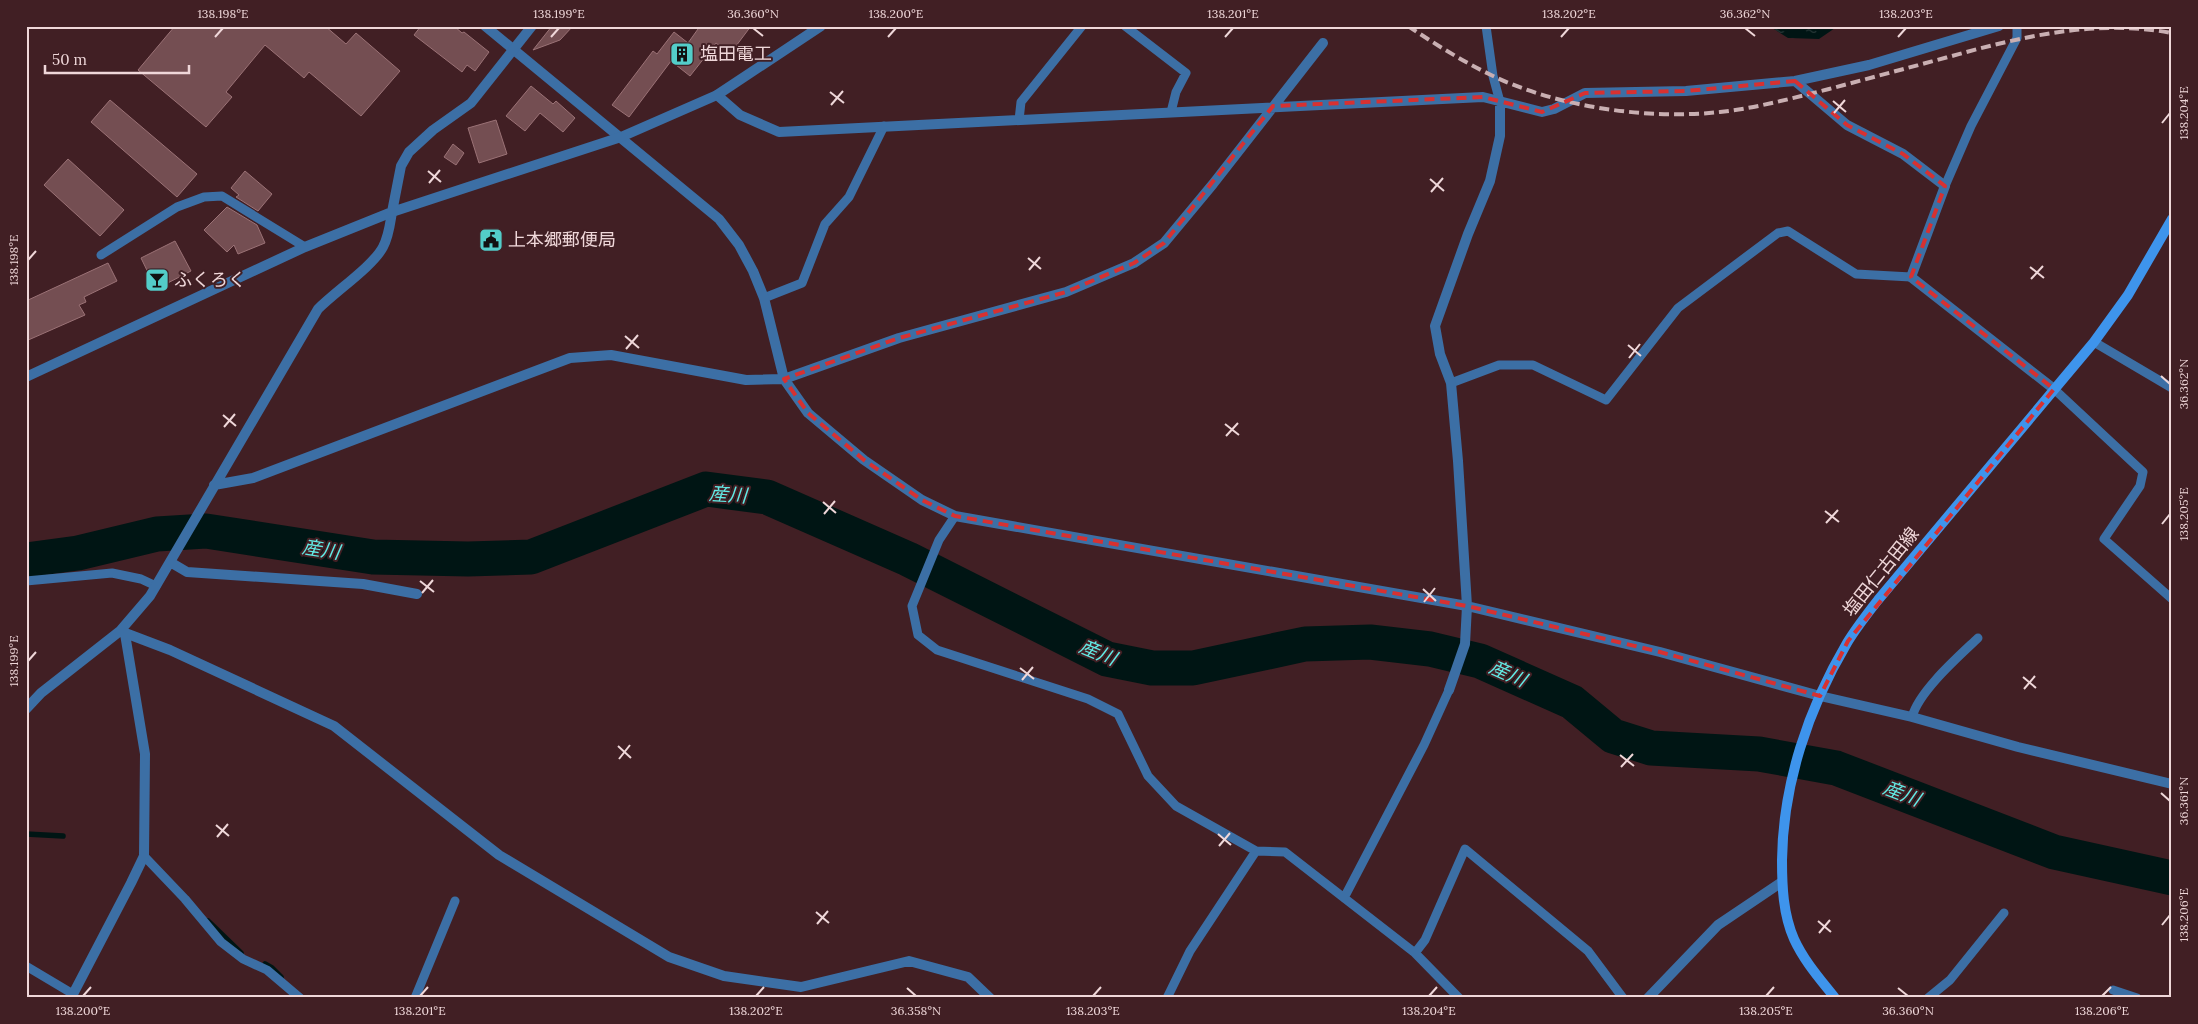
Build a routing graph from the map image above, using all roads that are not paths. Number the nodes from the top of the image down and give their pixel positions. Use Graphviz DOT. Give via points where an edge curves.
graph roads {
  1 [pos="485,26"];
  2 [pos="532,26"];
  3 [pos="821,26"];
  4 [pos="1082,26"];
  5 [pos="1124,26"];
  6 [pos="1486,26"];
  7 [pos="1999,26"];
  8 [pos="2017,26"];
  9 [pos="1323,42"];
  10 [pos="513,50"];
  11 [pos="1794,81"];
  12 [pos="717,95"];
  13 [pos="1500,102"];
  14 [pos="1273,106"];
  15 [pos="1171,112"];
  16 [pos="1019,120"];
  17 [pos="884,126"];
  18 [pos="621,137"];
  19 [pos="1945,186"];
  20 [pos="392,212"];
  21 [pos="2172,219"];
  22 [pos="305,246"];
  23 [pos="101,255"];
  24 [pos="1911,277"];
  25 [pos="764,298"];
  26 [pos="2094,342"];
  27 [pos="26,377"];
  28 [pos="784,379"];
  29 [pos="1451,383"];
  30 [pos="2172,388"];
  31 [pos="2054,389"];
  32 [pos="214,485"];
  33 [pos="955,516"];
  34 [pos="171,560"];
  35 [pos="26,582"];
  36 [pos="156,586"];
  37 [pos="417,594"];
  38 [pos="2172,598"];
  39 [pos="1467,606"];
  40 [pos="123,633"];
  41 [pos="1978,638"];
  42 [pos="1449,690"];
  43 [pos="1820,696"];
  44 [pos="26,709"];
  45 [pos="1912,717"];
  46 [pos="2172,784"];
  47 [pos="1256,852"];
  48 [pos="144,856"];
  49 [pos="1782,882"];
  50 [pos="1344,898"];
  51 [pos="455,901"];
  52 [pos="2004,913"];
  53 [pos="1415,953"];
  54 [pos="26,966"];
  55 [pos="2113,990"];
  56 [pos="72,996"];
  57 [pos="300,998"];
  58 [pos="415,998"];
  59 [pos="990,998"];
  60 [pos="1167,998"];
  61 [pos="1459,998"];
  62 [pos="1623,998"];
  63 [pos="1648,998"];
  64 [pos="1835,998"];
  65 [pos="1928,998"];
  66 [pos="2136,998"];
  1 -- 10 [label="street"];
  2 -- 10 [label="street"];
  3 -- 12 [label="street"];
  4 -- 16 [label="lane" via="1021,102"];
  5 -- 15 [label="lane" via="1186,73 1176,92"];
  6 -- 13 [label="lane"];
  7 -- 11 [label="street" via="1869,65"];
  8 -- 19 [label="lane" via="2017,38 1971,126"];
  9 -- 14 [label="street"];
  10 -- 18 [label="street"];
  10 -- 20 [label="street" via="471,103 409,152 402,166"];
  11 -- 13 [label="street" via="1686,91 1585,93 1542,112"];
  11 -- 19 [label="street" via="1848,125 1903,154"];
  12 -- 17 [label="street" via="740,115 779,132"];
  12 -- 18 [label="street"];
  13 -- 14 [label="street" via="1484,97"];
  13 -- 29 [label="street" via="1500,136 1490,181 1435,326 1440,354"];
  14 -- 15 [label="street"];
  14 -- 28 [label="street" via="1164,243 1134,263 1066,292 899,338"];
  15 -- 16 [label="street"];
  16 -- 17 [label="street"];
  17 -- 25 [label="lane" via="849,197 825,224 802,283"];
  18 -- 20 [label="street"];
  18 -- 25 [label="street" via="718,218 739,245"];
  19 -- 24 [label="street"];
  20 -- 22 [label="street"];
  20 -- 32 [label="street" via="388,235 374,261 318,309"];
  21 -- 26 [label="main road, 塩田仁古田線" via="2128,295"];
  22 -- 23 [label="lane" via="222,196 204,197 177,207"];
  22 -- 27 [label="street"];
  24 -- 29 [label="lane" via="1856,274 1788,231 1778,233 1678,308 1606,400 1533,365 1500,365"];
  24 -- 31 [label="street"];
  25 -- 28 [label="street"];
  26 -- 30 [label="lane"];
  26 -- 31 [label="main road, 塩田仁古田線"];
  28 -- 32 [label="street" via="746,380 611,356 570,358 253,478"];
  28 -- 33 [label="street" via="808,413 864,460 922,500"];
  29 -- 39 [label="street"];
  31 -- 38 [label="lane" via="2143,472 2140,486 2104,539"];
  31 -- 43 [label="main road, 塩田仁古田線" via="1878,600 1848,641"];
  32 -- 34 [label="street"];
  33 -- 39 [label="street"];
  33 -- 47 [label="lane" via="939,540 912,606 918,635 937,650 1088,699 1118,714 1148,776 1176,806"];
  34 -- 36 [label="street"];
  34 -- 37 [label="street" via="187,572 364,584"];
  35 -- 36 [label="lane" via="112,573"];
  36 -- 40 [label="street"];
  39 -- 42 [label="street" via="1465,644"];
  39 -- 43 [label="street" via="1660,652"];
  40 -- 44 [label="street" via="41,693"];
  40 -- 48 [label="street" via="145,754"];
  40 -- 59 [label="street" via="170,650 334,726 498,855 669,956 724,976 801,987 909,961 968,977"];
  41 -- 45 [label="lane" via="1915,706"];
  42 -- 50 [label="lane"];
  43 -- 45 [label="street"];
  43 -- 49 [label="main road, 塩田仁古田線" via="1795,766 1786,803"];
  45 -- 46 [label="street" via="2018,747"];
  47 -- 50 [label="lane" via="1285,852"];
  47 -- 60 [label="lane" via="1190,951"];
  48 -- 56 [label="street"];
  48 -- 57 [label="lane" via="221,942 243,959 268,970"];
  49 -- 63 [label="street" via="1718,925"];
  49 -- 64 [label="main road, 塩田仁古田線" via="1785,910 1794,939 1812,970"];
  50 -- 53 [label="lane"];
  51 -- 58 [label="lane"];
  52 -- 65 [label="lane" via="1950,980"];
  53 -- 61 [label="lane"];
  53 -- 62 [label="lane" via="1424,940 1465,848 1588,950"];
  54 -- 56 [label="lane"];
  55 -- 66 [label="lane"];
}
